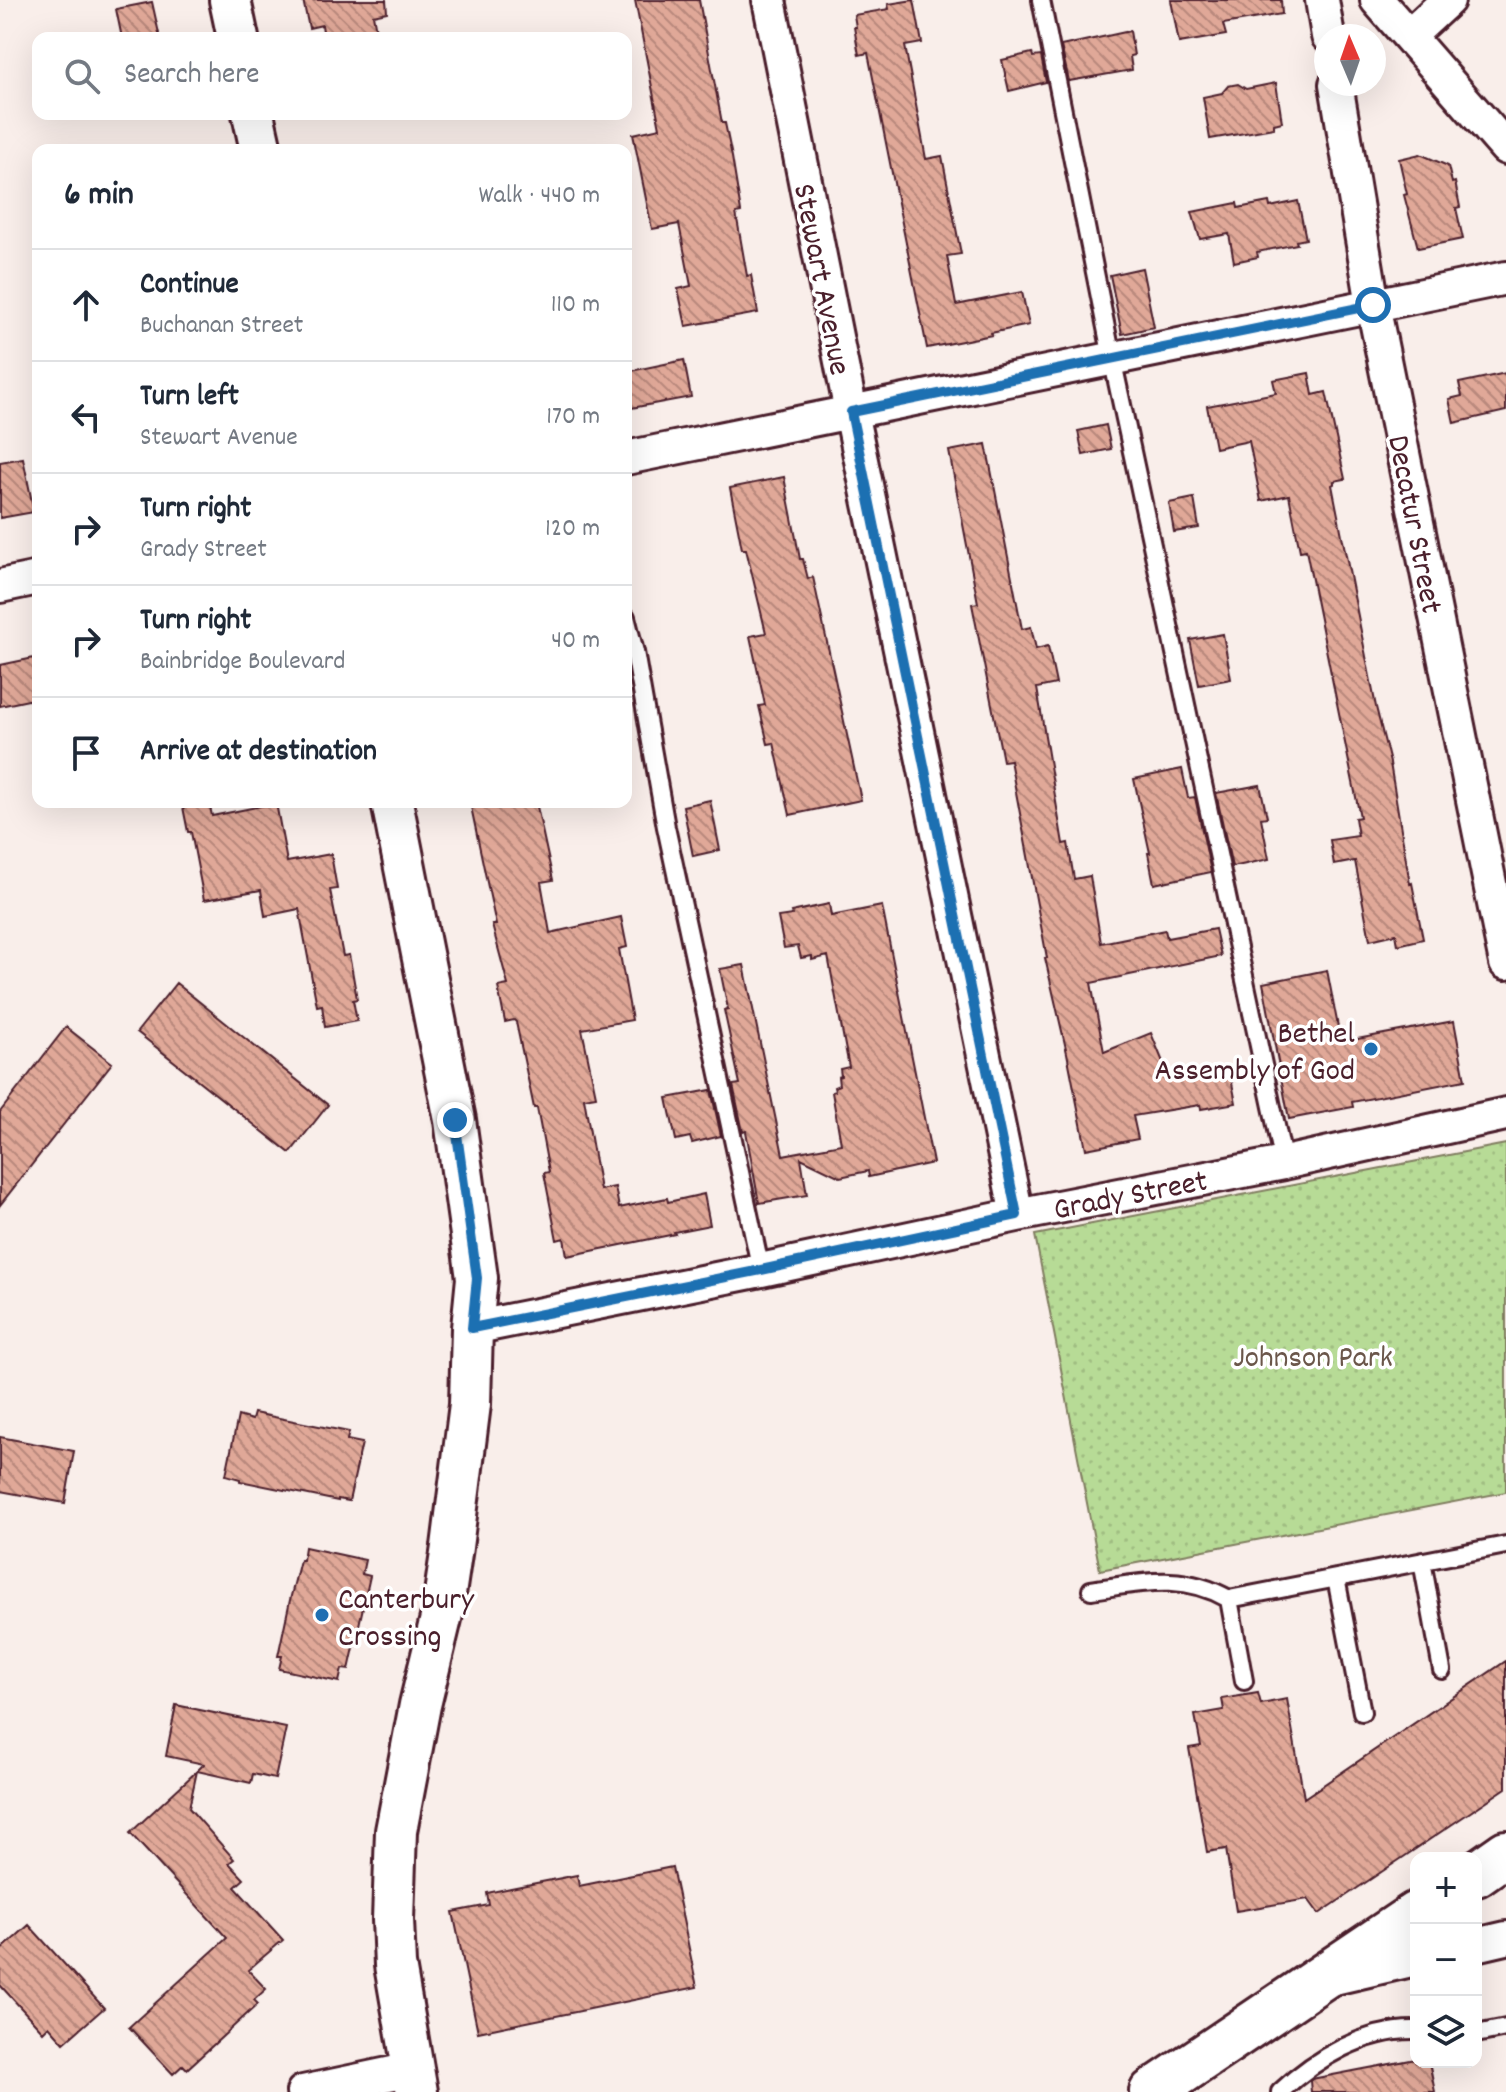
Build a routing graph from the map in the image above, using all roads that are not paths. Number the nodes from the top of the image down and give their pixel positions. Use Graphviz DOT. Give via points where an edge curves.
graph roads {
  1 [pos="230,0"];
  2 [pos="769,0"];
  3 [pos="1041,0"];
  4 [pos="1322,0"];
  5 [pos="1377,0"];
  6 [pos="1448,0"];
  7 [pos="1326,24"];
  8 [pos="237,32"];
  9 [pos="1409,36"];
  10 [pos="1338,96"];
  11 [pos="254,120"];
  12 [pos="260,144"];
  13 [pos="1506,148"];
  14 [pos="1506,278"];
  15 [pos="1373,305"];
  16 [pos="1112,358"];
  17 [pos="851,412"];
  18 [pos="632,457"];
  19 [pos="32,579"];
  20 [pos="0,586"];
  21 [pos="632,640"];
  22 [pos="393,808"];
  23 [pos="1506,963"];
  24 [pos="1506,1114"];
  25 [pos="1284,1163"];
  26 [pos="1017,1215"];
  27 [pos="761,1270"];
  28 [pos="472,1328"];
  29 [pos="1506,1545"];
  30 [pos="1422,1561"];
  31 [pos="1336,1578"];
  32 [pos="1091,1590"];
  33 [pos="1229,1599"];
  34 [pos="1442,1670"];
  35 [pos="1244,1681"];
  36 [pos="1362,1712"];
  37 [pos="1506,1853"];
  38 [pos="1482,1870"];
  39 [pos="1410,1918"];
  40 [pos="1506,1938"];
  41 [pos="1482,1944"];
  42 [pos="1410,1960"];
  43 [pos="1311,1984"];
  44 [pos="1506,2028"];
  45 [pos="1410,2031"];
  46 [pos="1482,2033"];
  47 [pos="414,2080"];
  48 [pos="1177,2085"];
  49 [pos="303,2092"];
  50 [pos="1280,2092"];
  1 -- 8 [label="street"];
  2 -- 17 [label="street, Stewart Avenue"];
  3 -- 16 [label="lane"];
  4 -- 7 [label="street"];
  5 -- 9 [label="street"];
  6 -- 9 [label="street"];
  9 -- 13 [label="street"];
  10 -- 15 [label="street, Decatur Street"];
  11 -- 12 [label="street"];
  14 -- 15 [label="street"];
  15 -- 16 [label="street"];
  15 -- 23 [label="street, Decatur Street"];
  16 -- 17 [label="street"];
  16 -- 25 [label="lane"];
  17 -- 18 [label="street"];
  17 -- 26 [label="street, Stewart Avenue"];
  19 -- 20 [label="street"];
  21 -- 27 [label="lane" via="666,827"];
  22 -- 28 [label="street" via="455,1120 477,1278"];
  24 -- 25 [label="street, Grady Street"];
  25 -- 26 [label="street, Grady Street"];
  26 -- 27 [label="street, Grady Street"];
  27 -- 28 [label="street, Grady Street"];
  28 -- 47 [label="street" via="470,1404 442,1614 396,1831 395,1965"];
  29 -- 30 [label="lane"];
  30 -- 31 [label="lane"];
  30 -- 34 [label="lane"];
  31 -- 33 [label="lane"];
  31 -- 36 [label="lane"];
  32 -- 33 [label="lane" via="1166,1580 1210,1588"];
  33 -- 35 [label="lane"];
  37 -- 38 [label="main road"];
  39 -- 43 [label="main road"];
  40 -- 41 [label="street"];
  42 -- 43 [label="street"];
  43 -- 48 [label="main road"];
  44 -- 46 [label="lane"];
  45 -- 50 [label="lane" via="1368,2037 1328,2055"];
  47 -- 49 [label="street"];
}
